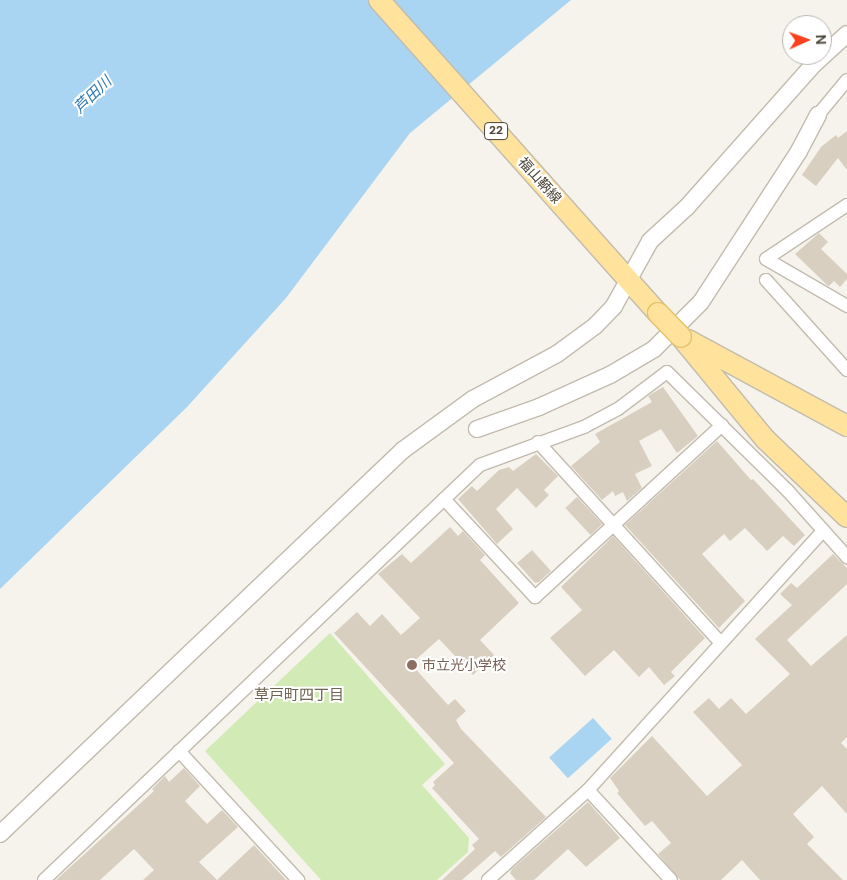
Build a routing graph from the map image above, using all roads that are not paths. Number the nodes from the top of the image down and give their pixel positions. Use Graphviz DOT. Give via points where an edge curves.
graph roads {
  1 [pos="379,0"];
  2 [pos="847,34"];
  3 [pos="847,80"];
  4 [pos="818,115"];
  5 [pos="847,204"];
  6 [pos="766,280"];
  7 [pos="630,281"];
  8 [pos="847,306"];
  9 [pos="681,337"];
  10 [pos="847,370"];
  11 [pos="722,425"];
  12 [pos="847,426"];
  13 [pos="478,429"];
  14 [pos="538,442"];
  15 [pos="444,499"];
  16 [pos="847,517"];
  17 [pos="613,525"];
  18 [pos="823,530"];
  19 [pos="847,557"];
  20 [pos="720,642"];
  21 [pos="179,751"];
  22 [pos="588,790"];
  23 [pos="0,834"];
  24 [pos="44,880"];
  25 [pos="298,880"];
  26 [pos="488,880"];
  27 [pos="671,880"];
  1 -- 7 [label="main road, 福山鞆線 / 22"];
  2 -- 7 [label="street" via="812,66 687,207 650,241 638,258"];
  3 -- 4 [label="street"];
  4 -- 13 [label="street" via="799,151 701,302 654,349 601,379 539,407"];
  5 -- 8 [label="street" via="766,260"];
  6 -- 10 [label="street"];
  7 -- 9 [label="main road, 福山鞆線 / 22, bridge"];
  7 -- 23 [label="street" via="614,306 595,326 557,354 473,399 403,450"];
  9 -- 12 [label="main road, 福山鞆線 / 22"];
  9 -- 16 [label="main road, 福山鞆線 / 22" via="765,438"];
  11 -- 14 [label="street" via="668,372 618,409 584,427"];
  11 -- 17 [label="street"];
  11 -- 18 [label="street"];
  14 -- 15 [label="street" via="480,465"];
  14 -- 17 [label="street"];
  15 -- 17 [label="street" via="535,597"];
  15 -- 21 [label="street"];
  17 -- 20 [label="street"];
  18 -- 19 [label="street"];
  18 -- 20 [label="street"];
  20 -- 22 [label="street"];
  21 -- 24 [label="street"];
  21 -- 25 [label="street"];
  22 -- 26 [label="street"];
  22 -- 27 [label="street"];
}
